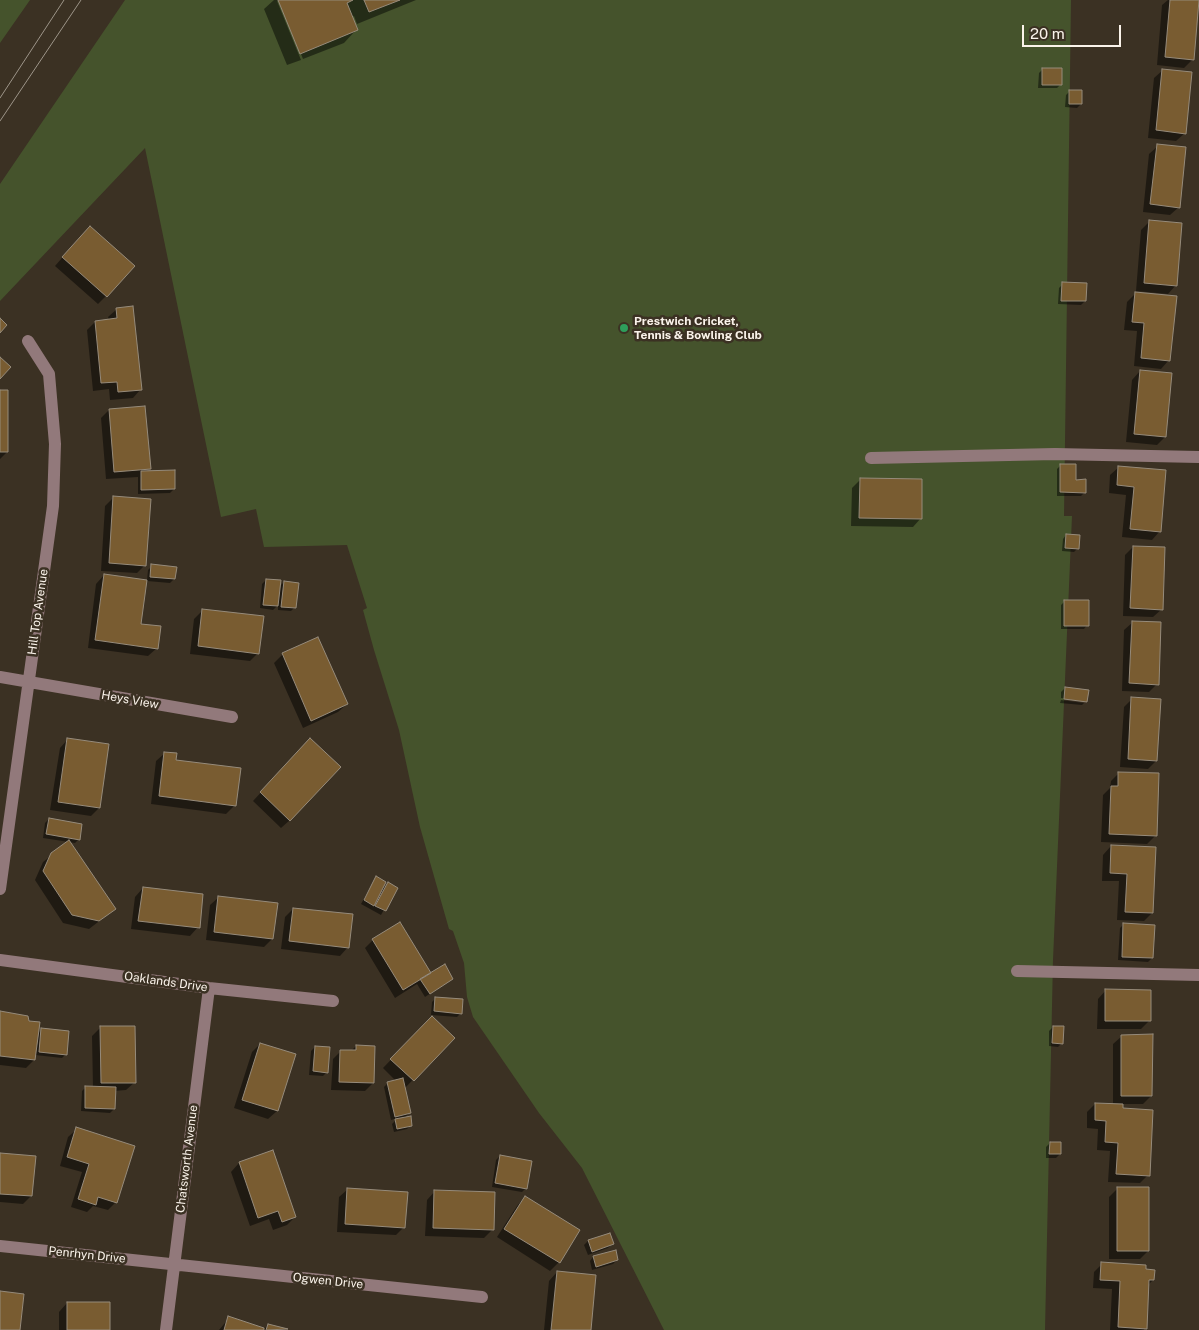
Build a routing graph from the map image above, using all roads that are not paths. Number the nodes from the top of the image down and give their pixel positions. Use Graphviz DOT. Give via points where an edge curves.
graph roads {
  1 [pos="28,341"];
  2 [pos="1199,457"];
  3 [pos="872,458"];
  4 [pos="0,677"];
  5 [pos="29,682"];
  6 [pos="232,717"];
  7 [pos="0,888"];
  8 [pos="0,960"];
  9 [pos="1017,971"];
  10 [pos="1199,975"];
  11 [pos="209,988"];
  12 [pos="332,1001"];
  13 [pos="0,1246"];
  14 [pos="174,1265"];
  15 [pos="482,1297"];
  16 [pos="166,1330"];
  1 -- 5 [label="street, Hill Top Avenue" via="49,374 55,444 53,506"];
  2 -- 3 [label="street" via="1055,454"];
  4 -- 5 [label="street, Heys View"];
  5 -- 6 [label="street, Heys View"];
  5 -- 7 [label="street, Hill Top Avenue"];
  8 -- 11 [label="street, Oaklands Drive"];
  9 -- 10 [label="street"];
  11 -- 12 [label="street, Oaklands Drive"];
  11 -- 14 [label="street, Chatsworth Avenue"];
  13 -- 14 [label="street, Penrhyn Drive"];
  14 -- 15 [label="street, Ogwen Drive"];
  14 -- 16 [label="street, Chatsworth Avenue"];
}
